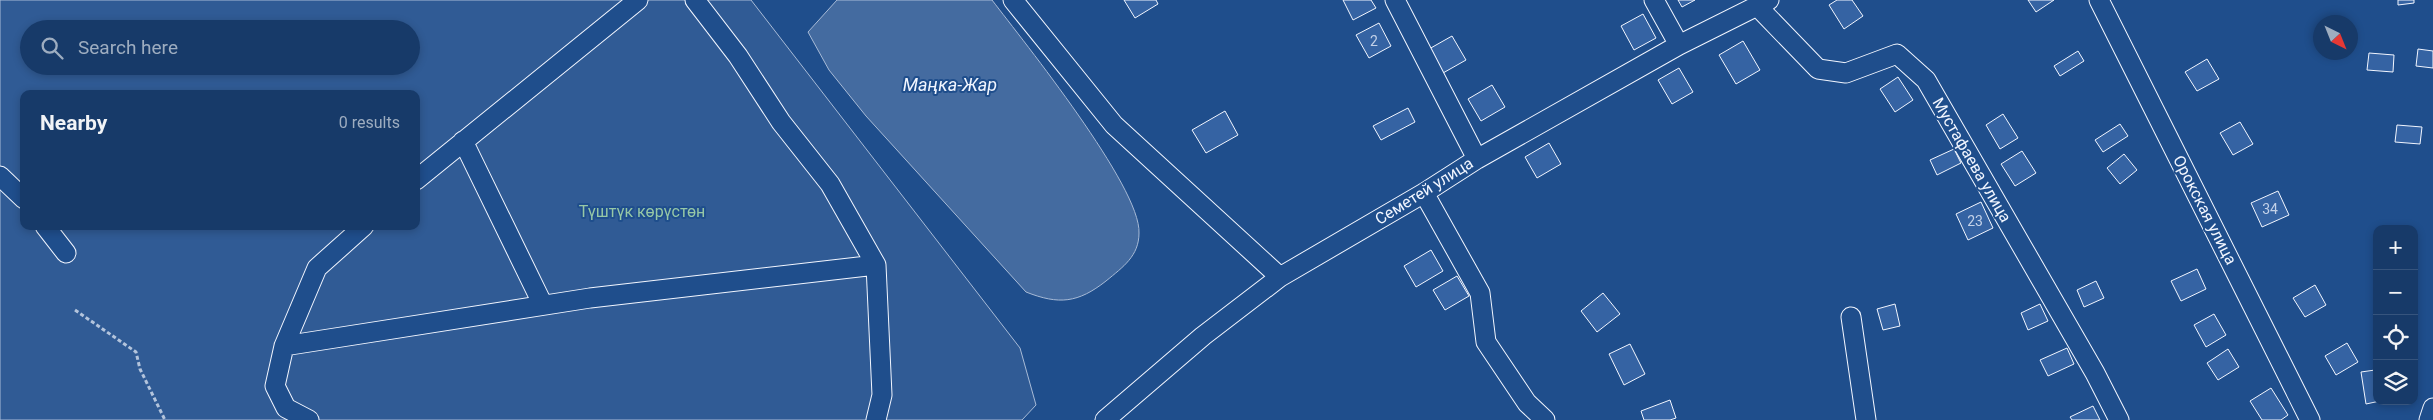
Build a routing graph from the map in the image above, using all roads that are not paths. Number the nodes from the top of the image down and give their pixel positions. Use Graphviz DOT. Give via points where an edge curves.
graph roads {
  1 [pos="638,0"];
  2 [pos="695,0"];
  3 [pos="1013,0"];
  4 [pos="1395,0"];
  5 [pos="1654,0"];
  6 [pos="2099,0"];
  7 [pos="1763,3"];
  8 [pos="1679,45"];
  9 [pos="463,141"];
  10 [pos="1477,159"];
  11 [pos="0,176"];
  12 [pos="420,177"];
  13 [pos="1424,193"];
  14 [pos="20,195"];
  15 [pos="48,230"];
  16 [pos="360,230"];
  17 [pos="66,253"];
  18 [pos="876,265"];
  19 [pos="1280,277"];
  20 [pos="543,305"];
  21 [pos="1851,317"];
  22 [pos="284,346"];
  23 [pos="2433,408"];
  24 [pos="309,420"];
  25 [pos="876,420"];
  26 [pos="1105,420"];
  27 [pos="1545,420"];
  28 [pos="1866,420"];
  29 [pos="2119,420"];
  30 [pos="2310,420"];
  31 [pos="2429,420"];
  1 -- 9 [label="street"];
  2 -- 18 [label="street" via="738,56 781,122 830,184"];
  3 -- 19 [label="street" via="1114,125"];
  4 -- 10 [label="street"];
  5 -- 8 [label="street"];
  6 -- 30 [label="street, Орокская улица"];
  7 -- 8 [label="street, Семетей улица"];
  7 -- 29 [label="street, Мустафаева улица" via="1818,69 1846,73 1897,54 1926,80"];
  8 -- 10 [label="street, Семетей улица"];
  9 -- 12 [label="street"];
  9 -- 20 [label="street"];
  10 -- 13 [label="street, Семетей улица"];
  11 -- 14 [label="street"];
  13 -- 19 [label="street, Семетей улица"];
  13 -- 27 [label="street" via="1480,292 1486,342 1527,403"];
  15 -- 17 [label="street"];
  16 -- 22 [label="street" via="318,268"];
  18 -- 20 [label="street"];
  18 -- 25 [label="street" via="882,395"];
  19 -- 26 [label="street, Семетей улица" via="1203,336"];
  20 -- 22 [label="street"];
  21 -- 28 [label="street"];
  22 -- 24 [label="street" via="275,386 286,408"];
  23 -- 31 [label="street"];
}
